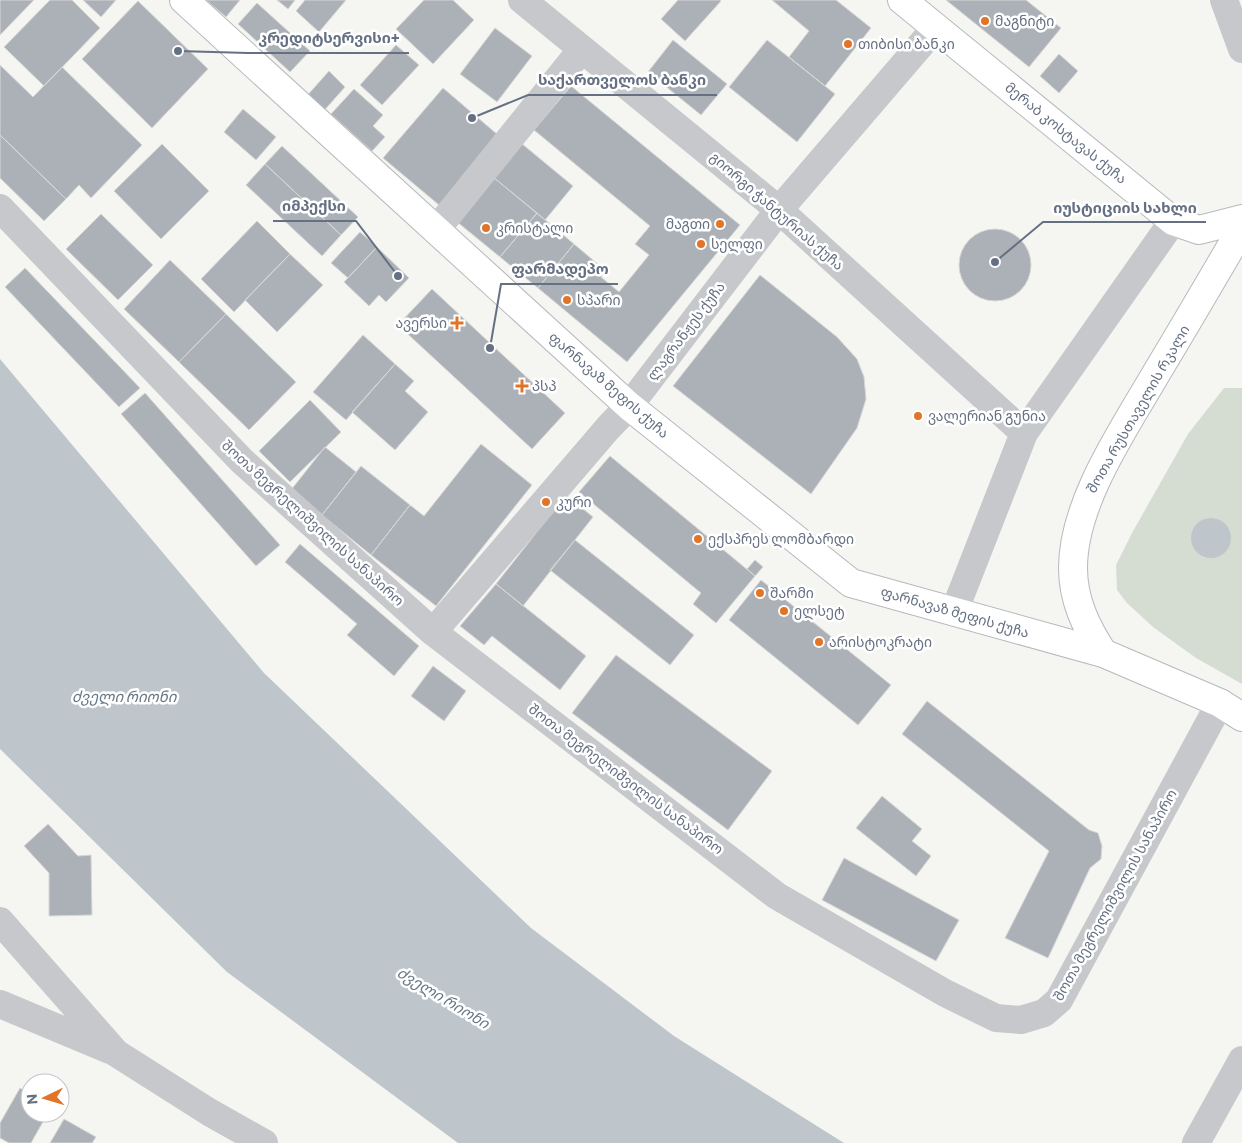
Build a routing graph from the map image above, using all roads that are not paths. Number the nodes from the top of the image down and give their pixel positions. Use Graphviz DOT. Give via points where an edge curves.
graph roads {
  1 [pos="184,0"];
  2 [pos="522,0"];
  3 [pos="902,0"];
  4 [pos="1224,0"];
  5 [pos="936,27"];
  6 [pos="582,49"];
  7 [pos="1242,49"];
  8 [pos="0,208"];
  9 [pos="778,210"];
  10 [pos="1242,219"];
  11 [pos="1173,221"];
  12 [pos="1242,228"];
  13 [pos="436,230"];
  14 [pos="629,406"];
  15 [pos="1024,433"];
  16 [pos="954,612"];
  17 [pos="433,632"];
  18 [pos="1103,653"];
  19 [pos="1231,710"];
  20 [pos="0,921"];
  21 [pos="0,1004"];
  22 [pos="116,1053"];
  23 [pos="1242,1060"];
  24 [pos="264,1143"];
  25 [pos="1196,1143"];
  1 -- 13 [label="main road, ფარნავაზ მეფის ქუჩა"];
  2 -- 6 [label="street, გიორგი ჭანტურიას ქუჩა"];
  3 -- 5 [label="main road, მერაბ კოსტავას ქუჩა"];
  4 -- 7 [label="street"];
  5 -- 9 [label="street, ლაგრანჟეს ქუჩა"];
  5 -- 11 [label="main road, მერაბ კოსტავას ქუჩა"];
  6 -- 9 [label="street, გიორგი ჭანტურიას ქუჩა"];
  6 -- 13 [label="street"];
  8 -- 17 [label="street, შოთა მეგრელიშვილის სანაპირო" via="242,461"];
  9 -- 14 [label="street, ლაგრანჟეს ქუჩა"];
  9 -- 15 [label="street, გიორგი ჭანტურიას ქუჩა"];
  10 -- 11 [label="main road, მერაბ კოსტავას ქუჩა" via="1199,230"];
  11 -- 15 [label="street"];
  12 -- 18 [label="main road, შოთა რუსთაველის რკალი" via="1088,496 1076,536 1072,568 1080,612"];
  13 -- 14 [label="main road, ფარნავაზ მეფის ქუჩა"];
  14 -- 16 [label="main road, ფარნავაზ მეფის ქუჩა" via="851,583"];
  14 -- 17 [label="street, ლაგრანჟეს ქუჩა"];
  15 -- 16 [label="street"];
  16 -- 18 [label="main road, ფარნავაზ მეფის ქუჩა"];
  17 -- 19 [label="street, შოთა მეგრელიშვილის სანაპირო" via="777,896 945,993 996,1018 1021,1020 1044,1013 1059,1000"];
  18 -- 19 [label="main road"];
  20 -- 22 [label="street"];
  21 -- 22 [label="street"];
  22 -- 24 [label="street"];
  23 -- 25 [label="street"];
}
